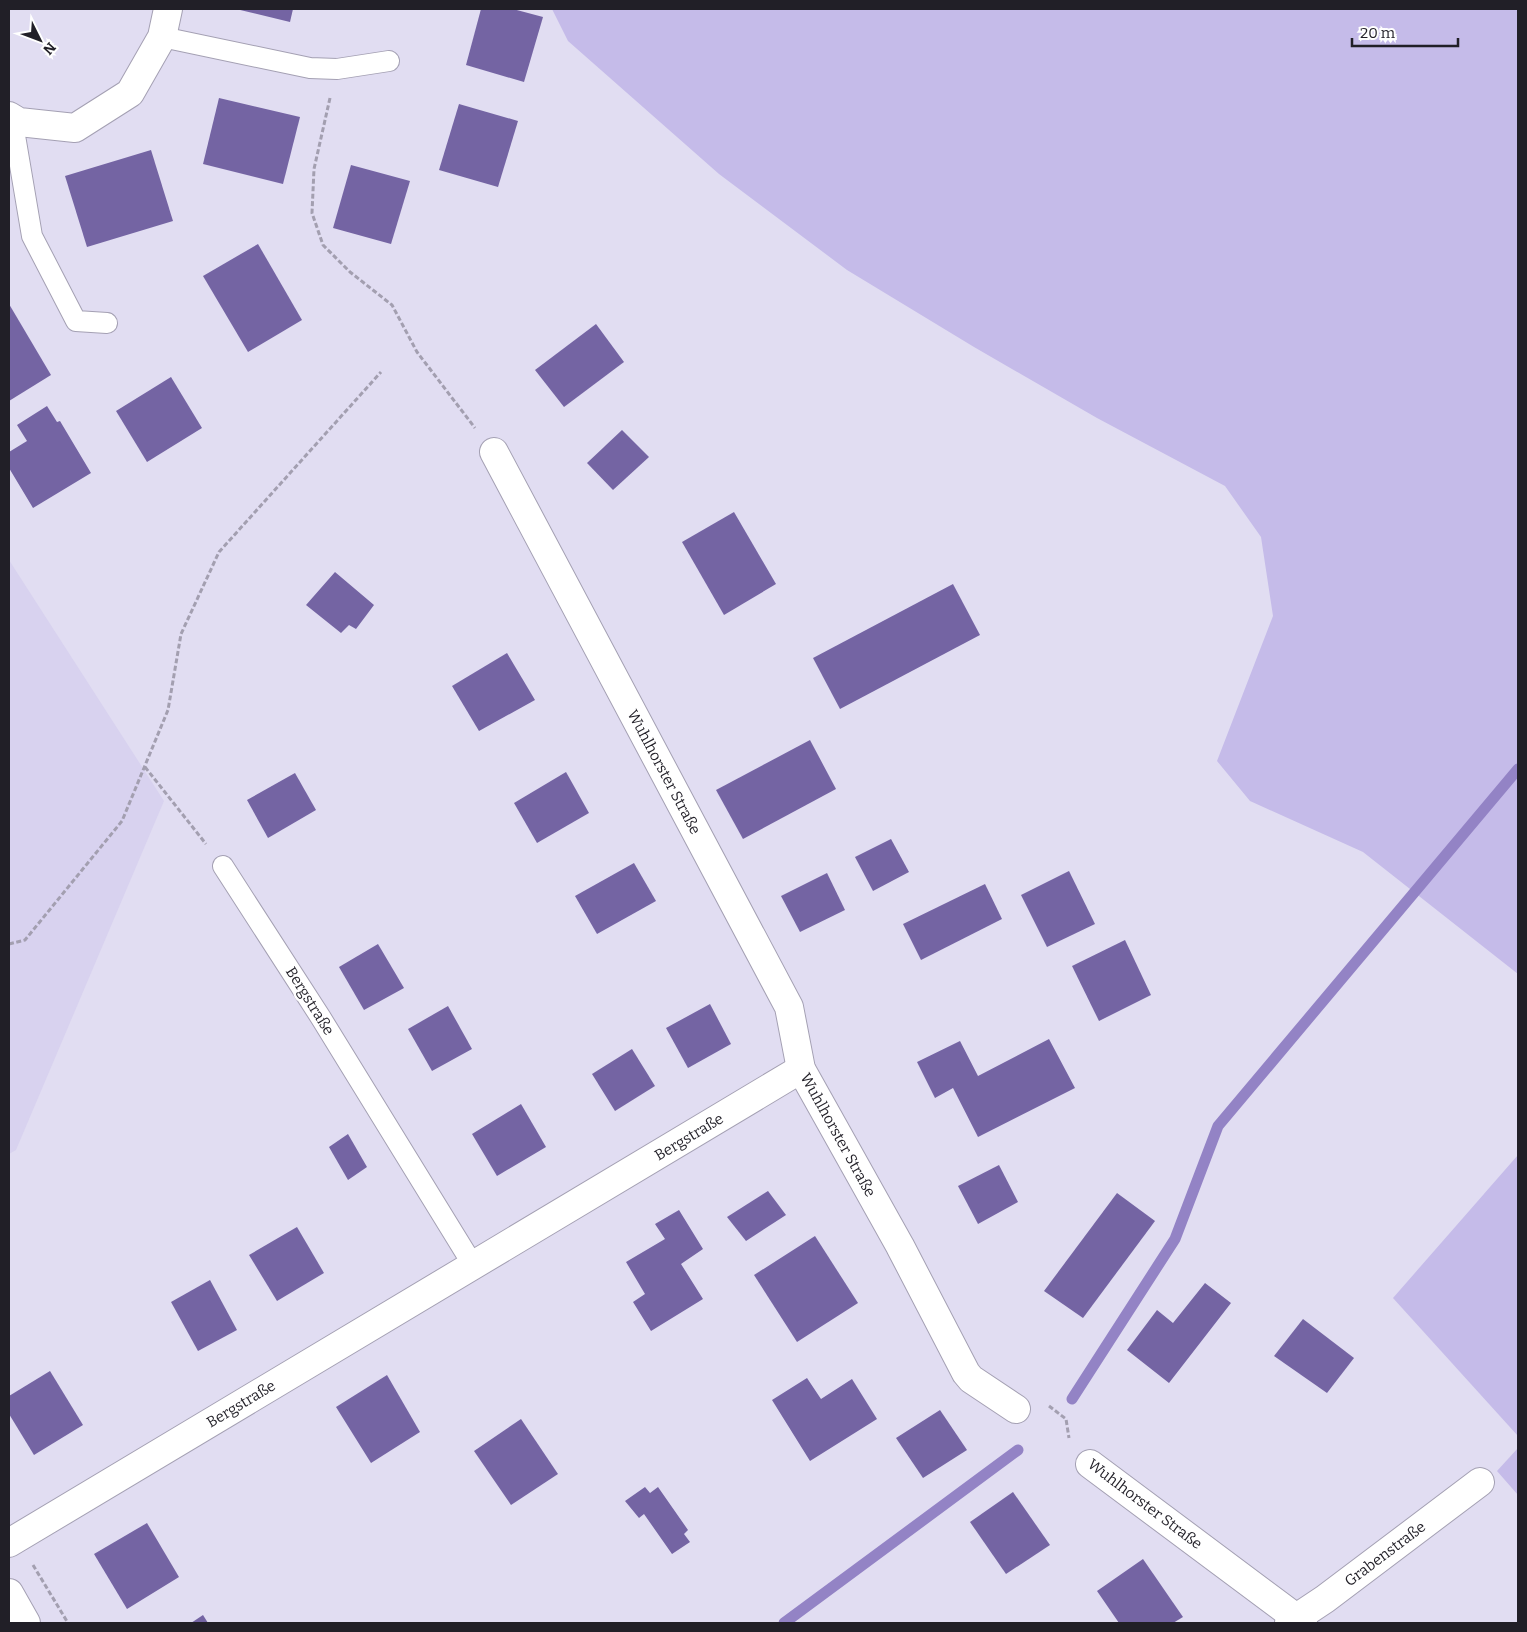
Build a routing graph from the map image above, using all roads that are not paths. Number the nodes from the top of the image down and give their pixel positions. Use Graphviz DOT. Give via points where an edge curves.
graph roads {
  1 [pos="168,9"];
  2 [pos="162,38"];
  3 [pos="389,61"];
  4 [pos="10,117"];
  5 [pos="107,324"];
  6 [pos="494,452"];
  7 [pos="223,866"];
  8 [pos="801,1069"];
  9 [pos="473,1265"];
  10 [pos="1016,1409"];
  11 [pos="1090,1464"];
  12 [pos="1480,1482"];
  13 [pos="13,1541"];
  14 [pos="9,1593"];
  15 [pos="1296,1622"];
  16 [pos="26,1623"];
  1 -- 2 [label="street"];
  2 -- 3 [label="lane" via="310,68 337,69"];
  2 -- 4 [label="street" via="130,93 75,128 19,122"];
  4 -- 5 [label="lane" via="32,236 76,321"];
  6 -- 8 [label="street, Wuhlhorster Straße" via="789,1007"];
  7 -- 9 [label="lane, Bergstraße"];
  8 -- 9 [label="street, Bergstraße"];
  8 -- 10 [label="street, Wuhlhorster Straße" via="900,1246 966,1373"];
  9 -- 13 [label="street, Bergstraße"];
  11 -- 15 [label="street, Wuhlhorster Straße"];
  12 -- 15 [label="street, Grabenstraße"];
  14 -- 16 [label="street"];
}
